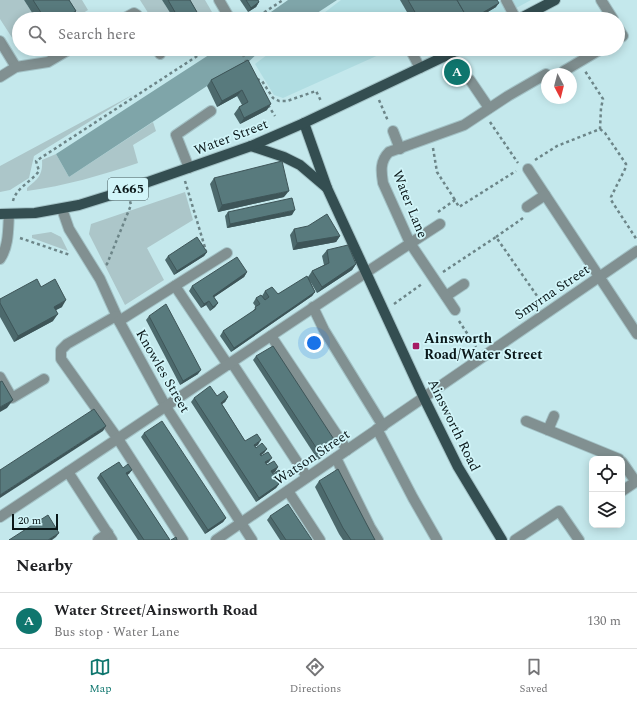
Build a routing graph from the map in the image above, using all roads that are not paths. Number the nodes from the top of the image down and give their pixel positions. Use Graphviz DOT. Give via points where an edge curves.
graph roads {
  1 [pos="219,0"];
  2 [pos="506,0"];
  3 [pos="556,0"];
  4 [pos="601,0"];
  5 [pos="539,4"];
  6 [pos="226,12"];
  7 [pos="513,12"];
  8 [pos="527,12"];
  9 [pos="609,12"];
  10 [pos="0,40"];
  11 [pos="58,56"];
  12 [pos="414,56"];
  13 [pos="445,56"];
  14 [pos="590,56"];
  15 [pos="16,67"];
  16 [pos="420,68"];
  17 [pos="569,68"];
  18 [pos="0,77"];
  19 [pos="541,77"];
  20 [pos="470,80"];
  21 [pos="486,110"];
  22 [pos="211,111"];
  23 [pos="304,123"];
  24 [pos="392,131"];
  25 [pos="251,146"];
  26 [pos="400,149"];
  27 [pos="186,169"];
  28 [pos="528,169"];
  29 [pos="327,188"];
  30 [pos="545,195"];
  31 [pos="527,207"];
  32 [pos="62,209"];
  33 [pos="5,214"];
  34 [pos="440,224"];
  35 [pos="410,243"];
  36 [pos="637,251"];
  37 [pos="227,253"];
  38 [pos="0,259"];
  39 [pos="366,272"];
  40 [pos="599,277"];
  41 [pos="464,284"];
  42 [pos="175,286"];
  43 [pos="446,296"];
  44 [pos="314,307"];
  45 [pos="455,310"];
  46 [pos="117,319"];
  47 [pos="637,334"];
  48 [pos="271,336"];
  49 [pos="230,364"];
  50 [pos="0,377"];
  51 [pos="44,379"];
  52 [pos="424,398"];
  53 [pos="166,407"];
  54 [pos="554,416"];
  55 [pos="526,421"];
  56 [pos="380,428"];
  57 [pos="548,430"];
  58 [pos="118,439"];
  59 [pos="347,450"];
  60 [pos="611,456"];
  61 [pos="336,458"];
  62 [pos="625,466"];
  63 [pos="68,472"];
  64 [pos="307,477"];
  65 [pos="636,481"];
  66 [pos="625,489"];
  67 [pos="288,491"];
  68 [pos="0,517"];
  69 [pos="241,523"];
  70 [pos="110,537"];
  71 [pos="98,540"];
  72 [pos="182,540"];
  73 [pos="216,540"];
  74 [pos="252,540"];
  75 [pos="320,540"];
  76 [pos="378,540"];
  77 [pos="438,540"];
  78 [pos="502,540"];
  79 [pos="515,540"];
  80 [pos="579,540"];
  1 -- 6 [label="street"];
  2 -- 7 [label="street"];
  3 -- 5 [label="main road"];
  4 -- 9 [label="street"];
  5 -- 8 [label="main road"];
  10 -- 15 [label="street"];
  11 -- 15 [label="street" via="48,62"];
  12 -- 16 [label="street"];
  13 -- 16 [label="main road, Water Street / A665"];
  14 -- 17 [label="street"];
  15 -- 18 [label="street"];
  16 -- 23 [label="main road, Water Street / A665"];
  19 -- 21 [label="street, Water Lane"];
  20 -- 21 [label="street"];
  21 -- 26 [label="street, Water Lane" via="464,125"];
  22 -- 27 [label="street" via="176,135"];
  23 -- 25 [label="main road, Water Street / A665"];
  23 -- 29 [label="main road, Ainsworth Road"];
  24 -- 26 [label="street"];
  25 -- 27 [label="main road, Water Street / A665"];
  25 -- 29 [label="main road, Ainsworth Road" via="300,165"];
  26 -- 35 [label="street, Water Lane" via="385,156 381,172 383,183"];
  27 -- 32 [label="main road, Water Street / A665"];
  28 -- 30 [label="street"];
  29 -- 39 [label="main road, Ainsworth Road"];
  30 -- 31 [label="street"];
  30 -- 40 [label="street"];
  32 -- 33 [label="main road, Water Street / A665"];
  32 -- 46 [label="street, Knowles Street" via="69,229 100,279"];
  33 -- 38 [label="street" via="8,234"];
  34 -- 35 [label="street"];
  35 -- 39 [label="street"];
  35 -- 43 [label="street, Water Lane"];
  36 -- 40 [label="street, Smyrna Street"];
  37 -- 42 [label="street"];
  39 -- 44 [label="street"];
  39 -- 52 [label="main road, Ainsworth Road"];
  40 -- 47 [label="street"];
  40 -- 52 [label="street, Smyrna Street"];
  41 -- 43 [label="street"];
  42 -- 46 [label="street"];
  42 -- 49 [label="street"];
  43 -- 45 [label="street, Water Lane"];
  44 -- 48 [label="street"];
  44 -- 56 [label="street" via="324,330"];
  46 -- 53 [label="street, Knowles Street"];
  46 -- 58 [label="street" via="66,344 61,359"];
  48 -- 49 [label="street"];
  48 -- 59 [label="street"];
  49 -- 53 [label="street"];
  49 -- 64 [label="street"];
  50 -- 51 [label="street" via="12,398"];
  52 -- 56 [label="street, Watson Street"];
  52 -- 78 [label="main road, Ainsworth Road" via="458,467"];
  53 -- 58 [label="street"];
  53 -- 69 [label="street, Knowles Street"];
  54 -- 57 [label="street"];
  55 -- 57 [label="street"];
  56 -- 59 [label="street, Watson Street"];
  56 -- 77 [label="street" via="413,498"];
  57 -- 60 [label="street"];
  58 -- 63 [label="street"];
  58 -- 72 [label="street"];
  59 -- 61 [label="street, Watson Street"];
  61 -- 64 [label="street, Watson Street"];
  61 -- 76 [label="street"];
  62 -- 65 [label="street"];
  63 -- 68 [label="street"];
  63 -- 70 [label="street"];
  64 -- 67 [label="street, Watson Street"];
  65 -- 66 [label="street"];
  67 -- 69 [label="street, Watson Street"];
  67 -- 75 [label="street"];
  69 -- 73 [label="street, Watson Street"];
  69 -- 74 [label="street, Knowles Street"];
  70 -- 71 [label="street"];
  79 -- 80 [label="street" via="559,511"];
}
